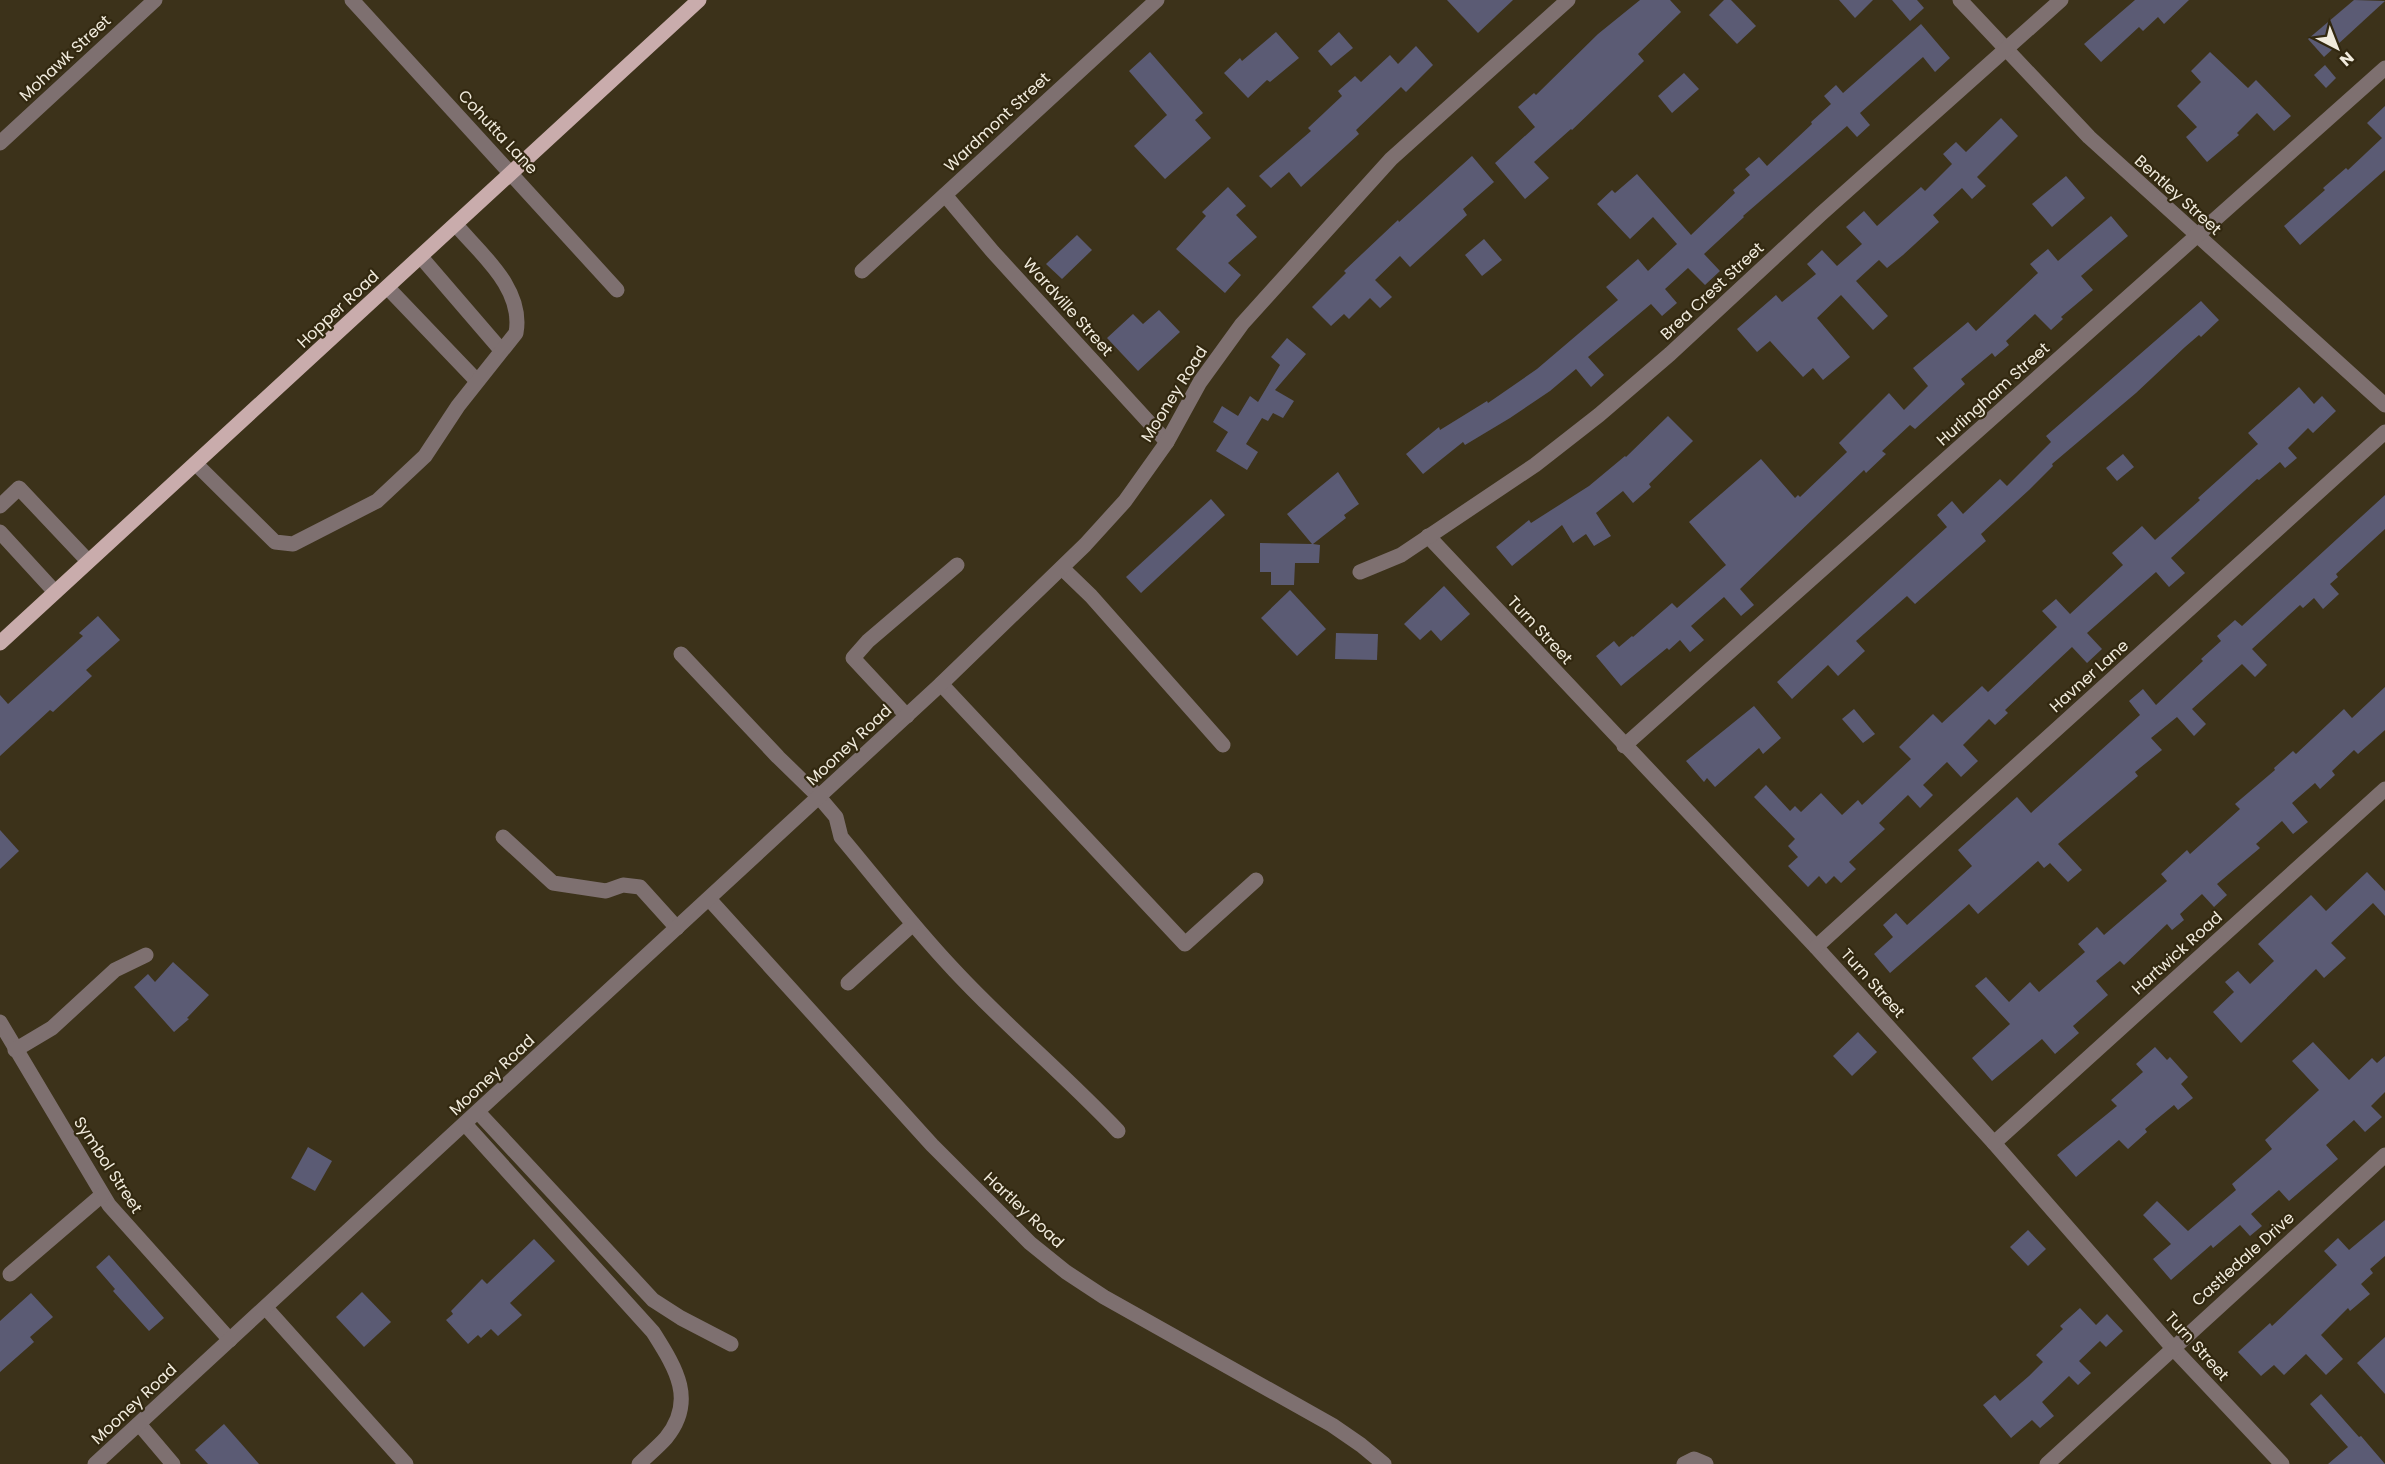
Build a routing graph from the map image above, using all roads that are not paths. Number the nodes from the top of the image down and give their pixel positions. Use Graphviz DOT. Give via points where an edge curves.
graph roads {
  1 [pos="155,0"];
  2 [pos="352,0"];
  3 [pos="699,0"];
  4 [pos="1157,0"];
  5 [pos="1568,0"];
  6 [pos="1960,0"];
  7 [pos="2061,0"];
  8 [pos="2006,50"];
  9 [pos="2385,68"];
  10 [pos="0,142"];
  11 [pos="511,172"];
  12 [pos="945,195"];
  13 [pos="456,225"];
  14 [pos="2197,237"];
  15 [pos="421,257"];
  16 [pos="862,271"];
  17 [pos="388,288"];
  18 [pos="617,290"];
  19 [pos="501,350"];
  20 [pos="477,381"];
  21 [pos="2385,405"];
  22 [pos="2385,432"];
  23 [pos="1167,442"];
  24 [pos="196,464"];
  25 [pos="0,506"];
  26 [pos="0,532"];
  27 [pos="1428,536"];
  28 [pos="88,561"];
  29 [pos="957,565"];
  30 [pos="1062,568"];
  31 [pos="1360,572"];
  32 [pos="55,592"];
  33 [pos="0,643"];
  34 [pos="681,654"];
  35 [pos="941,684"];
  36 [pos="907,716"];
  37 [pos="1224,745"];
  38 [pos="1624,746"];
  39 [pos="2385,789"];
  40 [pos="819,797"];
  41 [pos="503,837"];
  42 [pos="1256,880"];
  43 [pos="709,899"];
  44 [pos="914,924"];
  45 [pos="677,928"];
  46 [pos="1816,947"];
  47 [pos="146,955"];
  48 [pos="848,983"];
  49 [pos="0,1022"];
  50 [pos="15,1050"];
  51 [pos="477,1112"];
  52 [pos="465,1124"];
  53 [pos="1118,1131"];
  54 [pos="1994,1143"];
  55 [pos="2385,1155"];
  56 [pos="102,1195"];
  57 [pos="10,1274"];
  58 [pos="266,1308"];
  59 [pos="230,1340"];
  60 [pos="731,1344"];
  61 [pos="2172,1347"];
  62 [pos="139,1424"];
  63 [pos="95,1464"];
  64 [pos="173,1464"];
  65 [pos="406,1464"];
  66 [pos="639,1464"];
  67 [pos="1384,1464"];
  68 [pos="1684,1464"];
  69 [pos="1706,1464"];
  70 [pos="2047,1464"];
  71 [pos="2282,1464"];
  1 -- 10 [label="street, Mohawk Street"];
  2 -- 11 [label="street, Cohutta Lane"];
  3 -- 11 [label="main road, Hopper Road"];
  4 -- 12 [label="street, Wardmont Street"];
  5 -- 23 [label="street, Mooney Road" via="1375,176 1242,324 1200,382"];
  6 -- 8 [label="street, Bentley Street"];
  7 -- 8 [label="street, Brea Crest Street"];
  8 -- 14 [label="street, Bentley Street" via="2088,137"];
  8 -- 27 [label="street, Brea Crest Street" via="1599,415 1534,465"];
  9 -- 14 [label="street, Hurlingham Street"];
  11 -- 13 [label="main road, Hopper Road"];
  11 -- 18 [label="street, Cohutta Lane"];
  12 -- 16 [label="street, Wardmont Street"];
  12 -- 23 [label="street, Wardville Street"];
  13 -- 15 [label="main road, Hopper Road"];
  13 -- 19 [label="street" via="501,276 514,298 519,320 516,333"];
  14 -- 21 [label="street, Bentley Street"];
  14 -- 38 [label="street, Hurlingham Street"];
  15 -- 17 [label="main road, Hopper Road"];
  15 -- 19 [label="street"];
  17 -- 20 [label="street"];
  17 -- 24 [label="main road, Hopper Road"];
  19 -- 20 [label="street"];
  20 -- 24 [label="street" via="425,456 377,501 292,544 274,542"];
  22 -- 46 [label="street, Havner Lane"];
  23 -- 30 [label="street, Mooney Road" via="1125,501"];
  24 -- 28 [label="main road, Hopper Road"];
  25 -- 28 [label="street" via="19,488"];
  26 -- 32 [label="street"];
  27 -- 31 [label="street, Brea Crest Street" via="1401,555"];
  27 -- 38 [label="street, Turn Street"];
  28 -- 32 [label="main road, Hopper Road"];
  29 -- 36 [label="street" via="853,658"];
  30 -- 35 [label="street, Mooney Road"];
  30 -- 37 [label="street"];
  32 -- 33 [label="main road, Hopper Road"];
  34 -- 40 [label="street"];
  35 -- 36 [label="street, Mooney Road"];
  35 -- 42 [label="street" via="1185,944"];
  36 -- 40 [label="street, Mooney Road"];
  38 -- 46 [label="street, Turn Street"];
  39 -- 54 [label="street, Hartwick Road"];
  40 -- 43 [label="street, Mooney Road"];
  40 -- 44 [label="street" via="836,817 841,837"];
  41 -- 45 [label="street" via="553,883 606,891 623,885 640,887"];
  43 -- 45 [label="street, Mooney Road"];
  43 -- 67 [label="street, Hartley Road" via="932,1145 1030,1243 1104,1297 1332,1425"];
  44 -- 48 [label="street"];
  44 -- 53 [label="street" via="1002,1019"];
  45 -- 51 [label="street, Mooney Road"];
  46 -- 54 [label="street, Turn Street"];
  47 -- 50 [label="street" via="115,970 52,1028"];
  49 -- 50 [label="street, Symbol Street"];
  50 -- 56 [label="street, Symbol Street"];
  51 -- 52 [label="street, Mooney Road"];
  51 -- 60 [label="street" via="653,1300"];
  52 -- 58 [label="street, Mooney Road"];
  52 -- 66 [label="street" via="653,1332 675,1367 681,1392 680,1416 666,1438"];
  54 -- 61 [label="street, Turn Street"];
  55 -- 61 [label="street, Castledale Drive"];
  56 -- 57 [label="street"];
  56 -- 59 [label="street, Symbol Street" via="124,1225"];
  58 -- 59 [label="street, Mooney Road"];
  58 -- 65 [label="street"];
  59 -- 62 [label="street, Mooney Road"];
  61 -- 70 [label="street, Castledale Drive"];
  61 -- 71 [label="street, Turn Street"];
  62 -- 63 [label="street, Mooney Road"];
  62 -- 64 [label="street"];
  68 -- 69 [label="street" via="1694,1459"];
}
